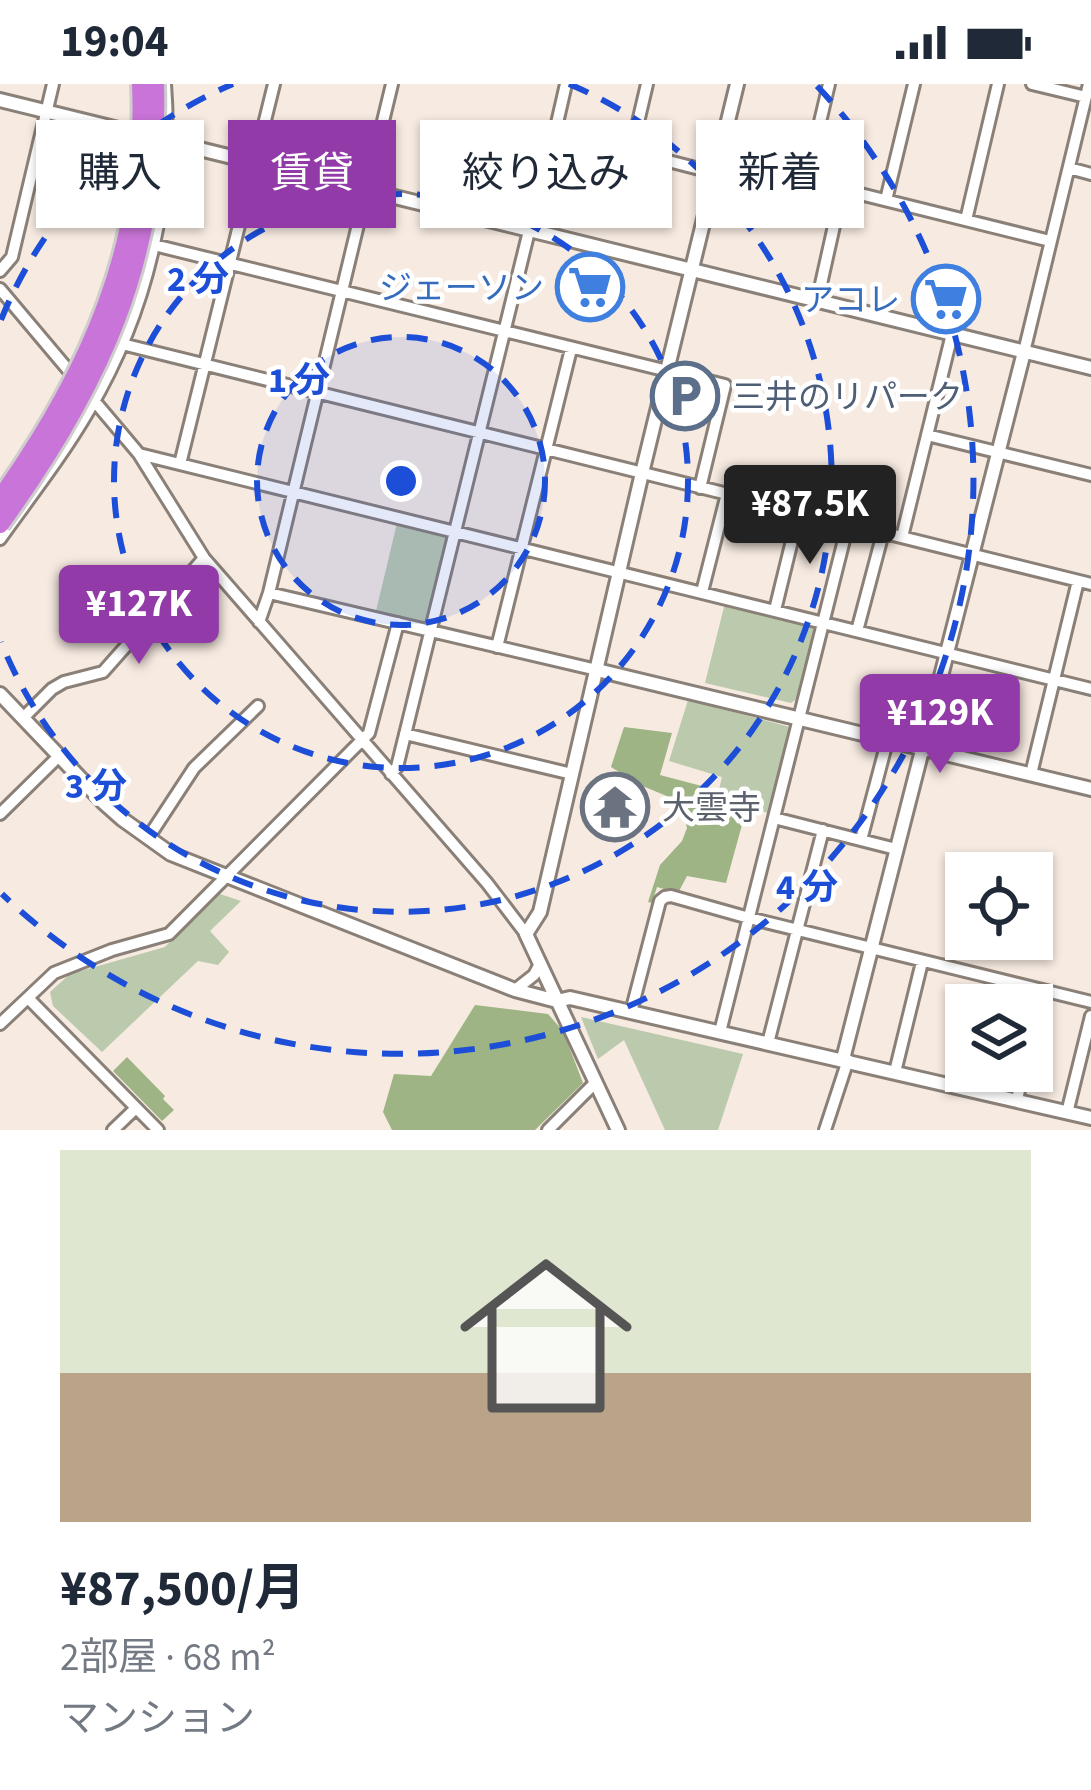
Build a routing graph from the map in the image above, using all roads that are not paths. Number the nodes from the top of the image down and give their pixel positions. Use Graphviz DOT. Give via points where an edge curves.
graph roads {
  1 [pos="53,84"];
  2 [pos="137,84"];
  3 [pos="155,84"];
  4 [pos="165,84"];
  5 [pos="274,84"];
  6 [pos="392,84"];
  7 [pos="566,84"];
  8 [pos="647,84"];
  9 [pos="737,84"];
  10 [pos="830,84"];
  11 [pos="914,84"];
  12 [pos="998,84"];
  13 [pos="1032,84"];
  14 [pos="1087,91"];
  15 [pos="0,100"];
  16 [pos="46,111"];
  17 [pos="82,120"];
  18 [pos="134,120"];
  19 [pos="167,120"];
  20 [pos="265,120"];
  21 [pos="384,120"];
  22 [pos="558,120"];
  23 [pos="639,120"];
  24 [pos="728,120"];
  25 [pos="821,120"];
  26 [pos="1069,168"];
  27 [pos="1091,174"];
  28 [pos="864,195"];
  29 [pos="396,197"];
  30 [pos="886,200"];
  31 [pos="966,220"];
  32 [pos="121,228"];
  33 [pos="156,228"];
  34 [pos="238,228"];
  35 [pos="358,228"];
  36 [pos="702,228"];
  37 [pos="834,228"];
  38 [pos="529,231"];
  39 [pos="1050,241"];
  40 [pos="154,245"];
  41 [pos="229,266"];
  42 [pos="692,270"];
  43 [pos="0,271"];
  44 [pos="0,289"];
  45 [pos="343,293"];
  46 [pos="817,302"];
  47 [pos="504,332"];
  48 [pos="952,334"];
  49 [pos="122,344"];
  50 [pos="571,349"];
  51 [pos="1024,352"];
  52 [pos="204,364"];
  53 [pos="1091,368"];
  54 [pos="69,372"];
  55 [pos="666,372"];
  56 [pos="319,392"];
  57 [pos="94,401"];
  58 [pos="478,433"];
  59 [pos="927,435"];
  60 [pos="545,450"];
  61 [pos="997,452"];
  62 [pos="139,454"];
  63 [pos="180,464"];
  64 [pos="641,473"];
  65 [pos="1091,475"];
  66 [pos="0,484"];
  67 [pos="700,488"];
  68 [pos="293,492"];
  69 [pos="728,494"];
  70 [pos="0,500"];
  71 [pos="799,512"];
  72 [pos="0,524"];
  73 [pos="848,524"];
  74 [pos="454,531"];
  75 [pos="883,532"];
  76 [pos="902,537"];
  77 [pos="0,539"];
  78 [pos="521,548"];
  79 [pos="971,554"];
  80 [pos="204,558"];
  81 [pos="619,572"];
  82 [pos="1084,582"];
  83 [pos="702,592"];
  84 [pos="269,593"];
  85 [pos="775,610"];
  86 [pos="259,622"];
  87 [pos="824,622"];
  88 [pos="398,623"];
  89 [pos="430,631"];
  90 [pos="857,631"];
  91 [pos="497,646"];
  92 [pos="946,653"];
  93 [pos="597,670"];
  94 [pos="1054,680"];
  95 [pos="1091,689"];
  96 [pos="0,694"];
  97 [pos="258,706"];
  98 [pos="800,717"];
  99 [pos="23,718"];
  100 [pos="405,734"];
  101 [pos="888,738"];
  102 [pos="361,741"];
  103 [pos="922,747"];
  104 [pos="59,757"];
  105 [pos="391,774"];
  106 [pos="572,774"];
  107 [pos="1031,774"];
  108 [pos="1091,789"];
  109 [pos="0,814"];
  110 [pos="774,818"];
  111 [pos="823,830"];
  112 [pos="148,838"];
  113 [pos="861,840"];
  114 [pos="896,849"];
  115 [pos="226,874"];
  116 [pos="749,919"];
  117 [pos="797,930"];
  118 [pos="526,934"];
  119 [pos="872,948"];
  120 [pos="922,962"];
  121 [pos="540,964"];
  122 [pos="1013,984"];
  123 [pos="515,991"];
  124 [pos="1053,993"];
  125 [pos="29,998"];
  126 [pos="557,1001"];
  127 [pos="1091,1002"];
  128 [pos="631,1012"];
  129 [pos="1091,1016"];
  130 [pos="0,1024"];
  131 [pos="720,1033"];
  132 [pos="768,1043"];
  133 [pos="846,1060"];
  134 [pos="895,1072"];
  135 [pos="596,1082"];
  136 [pos="1019,1092"];
  137 [pos="1017,1100"];
  138 [pos="136,1108"];
  139 [pos="1067,1113"];
  140 [pos="1091,1118"];
  141 [pos="113,1130"];
  142 [pos="158,1130"];
  143 [pos="548,1130"];
  144 [pos="618,1130"];
  145 [pos="825,1130"];
  1 -- 16 [label="street"];
  2 -- 18 [label="street"];
  2 -- 70 [label="highway, bridge" via="137,187 112,293 64,399"];
  3 -- 72 [label="highway, bridge" via="152,188 125,298 97,368"];
  4 -- 19 [label="street"];
  5 -- 20 [label="street"];
  6 -- 21 [label="street"];
  7 -- 22 [label="street"];
  8 -- 23 [label="street"];
  9 -- 24 [label="street"];
  10 -- 25 [label="street"];
  11 -- 30 [label="street"];
  12 -- 31 [label="street"];
  13 -- 14 [label="street"];
  14 -- 26 [label="street"];
  15 -- 16 [label="street"];
  16 -- 17 [label="street"];
  16 -- 43 [label="street" via="12,257"];
  26 -- 27 [label="street"];
  26 -- 39 [label="street"];
  28 -- 30 [label="street"];
  29 -- 38 [label="street"];
  30 -- 31 [label="street"];
  31 -- 39 [label="street"];
  32 -- 54 [label="street"];
  33 -- 40 [label="street"];
  34 -- 41 [label="street"];
  35 -- 45 [label="street"];
  36 -- 42 [label="street"];
  37 -- 46 [label="street"];
  38 -- 42 [label="street"];
  38 -- 47 [label="street"];
  39 -- 51 [label="street"];
  40 -- 41 [label="street"];
  40 -- 49 [label="street"];
  41 -- 45 [label="street"];
  41 -- 52 [label="street"];
  42 -- 46 [label="street"];
  42 -- 55 [label="street"];
  44 -- 54 [label="street"];
  45 -- 47 [label="street"];
  45 -- 56 [label="street"];
  46 -- 48 [label="street"];
  47 -- 50 [label="street"];
  47 -- 58 [label="street"];
  48 -- 51 [label="street"];
  48 -- 59 [label="street"];
  49 -- 52 [label="street"];
  49 -- 57 [label="street"];
  50 -- 55 [label="street"];
  50 -- 60 [label="street"];
  51 -- 53 [label="street"];
  51 -- 61 [label="street"];
  52 -- 56 [label="street"];
  52 -- 63 [label="street"];
  54 -- 57 [label="street"];
  54 -- 66 [label="street"];
  55 -- 64 [label="street"];
  55 -- 67 [label="street" via="724,385"];
  56 -- 58 [label="street"];
  56 -- 68 [label="street"];
  57 -- 62 [label="street"];
  57 -- 77 [label="street"];
  58 -- 60 [label="street"];
  58 -- 74 [label="street"];
  59 -- 61 [label="street"];
  59 -- 76 [label="street"];
  60 -- 64 [label="street"];
  60 -- 78 [label="street"];
  61 -- 65 [label="street"];
  61 -- 79 [label="street"];
  62 -- 63 [label="street"];
  62 -- 80 [label="street"];
  63 -- 68 [label="street"];
  64 -- 67 [label="street"];
  64 -- 81 [label="street"];
  67 -- 69 [label="street"];
  68 -- 74 [label="street"];
  68 -- 84 [label="street"];
  69 -- 71 [label="street"];
  69 -- 83 [label="street"];
  71 -- 73 [label="street"];
  71 -- 85 [label="street"];
  73 -- 75 [label="street"];
  73 -- 87 [label="street"];
  74 -- 78 [label="street"];
  74 -- 89 [label="street"];
  75 -- 76 [label="street"];
  75 -- 90 [label="street"];
  76 -- 79 [label="street"];
  78 -- 81 [label="street"];
  78 -- 91 [label="street"];
  79 -- 82 [label="street"];
  79 -- 92 [label="street"];
  80 -- 86 [label="street"];
  80 -- 99 [label="street" via="103,672 64,682"];
  81 -- 83 [label="street"];
  81 -- 93 [label="street"];
  82 -- 94 [label="street"];
  83 -- 85 [label="street"];
  84 -- 86 [label="street"];
  84 -- 88 [label="street"];
  85 -- 87 [label="street"];
  86 -- 102 [label="street"];
  87 -- 90 [label="street"];
  87 -- 98 [label="street"];
  88 -- 89 [label="street"];
  88 -- 102 [label="street"];
  89 -- 91 [label="street"];
  89 -- 100 [label="street"];
  90 -- 92 [label="street"];
  91 -- 93 [label="street"];
  92 -- 94 [label="street"];
  92 -- 103 [label="street"];
  93 -- 98 [label="street"];
  93 -- 106 [label="street"];
  94 -- 95 [label="street"];
  94 -- 107 [label="street"];
  96 -- 99 [label="street"];
  97 -- 112 [label="street" via="194,768"];
  98 -- 101 [label="street"];
  98 -- 110 [label="street"];
  99 -- 104 [label="street"];
  100 -- 105 [label="street"];
  100 -- 106 [label="street"];
  101 -- 103 [label="street"];
  101 -- 113 [label="street"];
  102 -- 105 [label="street"];
  102 -- 115 [label="street"];
  103 -- 107 [label="street"];
  103 -- 114 [label="street"];
  104 -- 109 [label="street"];
  104 -- 112 [label="street"];
  105 -- 118 [label="street"];
  106 -- 118 [label="street" via="540,912"];
  107 -- 108 [label="street"];
  110 -- 111 [label="street"];
  110 -- 116 [label="street"];
  111 -- 113 [label="street"];
  111 -- 117 [label="street"];
  112 -- 115 [label="street"];
  113 -- 114 [label="street"];
  114 -- 119 [label="street"];
  115 -- 123 [label="street"];
  115 -- 125 [label="street" via="169,934 65,967"];
  116 -- 117 [label="street"];
  116 -- 128 [label="street" via="665,897"];
  116 -- 131 [label="street"];
  117 -- 119 [label="street"];
  117 -- 132 [label="street"];
  118 -- 121 [label="street"];
  119 -- 120 [label="street"];
  119 -- 133 [label="street"];
  120 -- 122 [label="street"];
  120 -- 134 [label="street"];
  121 -- 123 [label="street"];
  121 -- 126 [label="street"];
  123 -- 126 [label="street"];
  124 -- 127 [label="street"];
  125 -- 130 [label="street"];
  125 -- 138 [label="street"];
  126 -- 128 [label="street"];
  126 -- 135 [label="street"];
  128 -- 131 [label="street"];
  129 -- 139 [label="street"];
  131 -- 132 [label="street"];
  132 -- 133 [label="street"];
  133 -- 134 [label="street"];
  133 -- 145 [label="street"];
  134 -- 137 [label="street"];
  135 -- 143 [label="street"];
  135 -- 144 [label="street"];
  136 -- 137 [label="street"];
  137 -- 139 [label="street"];
  138 -- 141 [label="street"];
  138 -- 142 [label="street"];
  139 -- 140 [label="street"];
}
